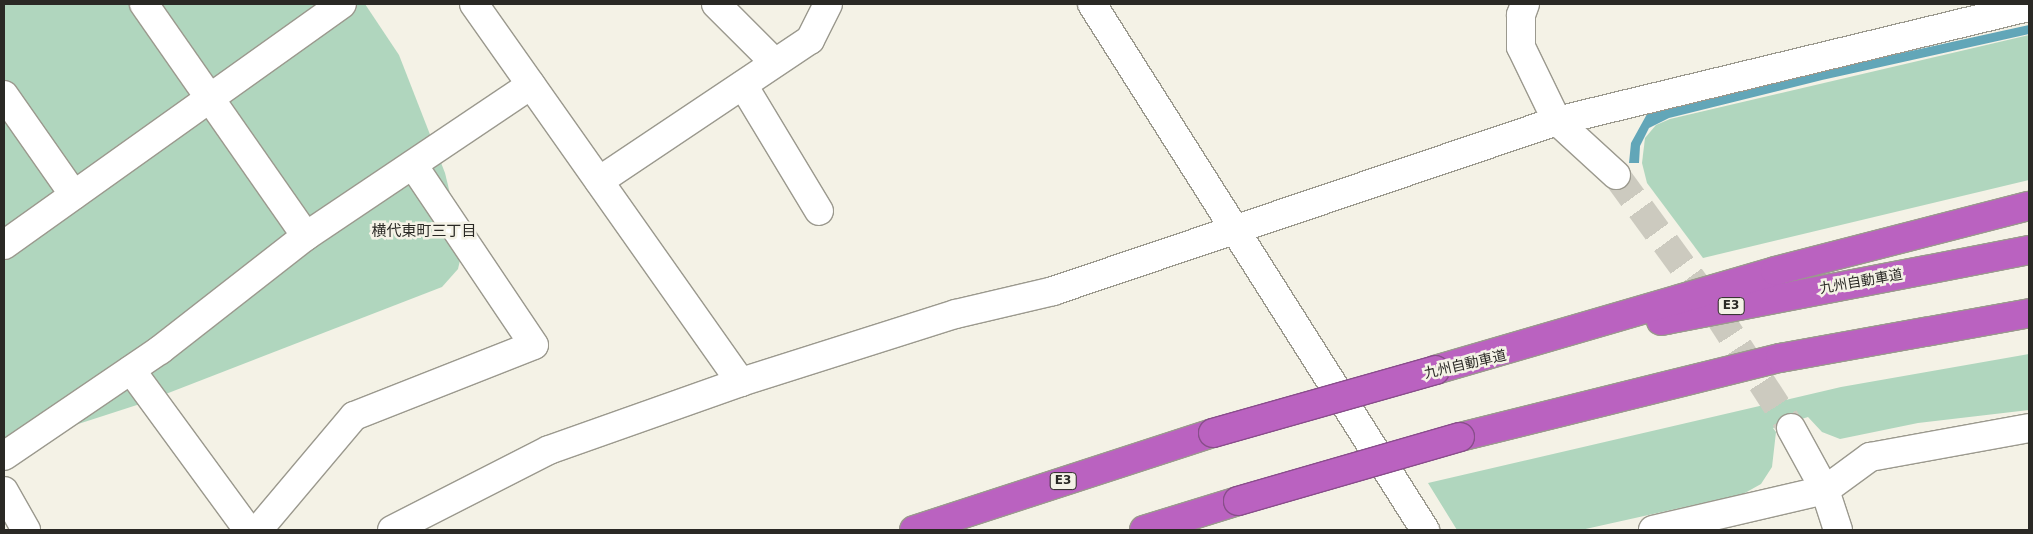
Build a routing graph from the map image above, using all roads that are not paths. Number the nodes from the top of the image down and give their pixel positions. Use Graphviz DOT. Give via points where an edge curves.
graph roads {
  1 [pos="144,4"];
  2 [pos="342,4"];
  3 [pos="474,4"];
  4 [pos="716,4"];
  5 [pos="828,4"];
  6 [pos="1092,4"];
  7 [pos="1525,4"];
  8 [pos="2029,7"];
  9 [pos="775,63"];
  10 [pos="531,85"];
  11 [pos="743,85"];
  12 [pos="4,95"];
  13 [pos="211,98"];
  14 [pos="1557,121"];
  15 [pos="412,164"];
  16 [pos="1616,175"];
  17 [pos="599,181"];
  18 [pos="74,194"];
  19 [pos="2029,206"];
  20 [pos="819,212"];
  21 [pos="1233,229"];
  22 [pos="306,236"];
  23 [pos="4,245"];
  24 [pos="2029,250"];
  25 [pos="2029,313"];
  26 [pos="131,370"];
  27 [pos="1435,370"];
  28 [pos="741,382"];
  29 [pos="1791,428"];
  30 [pos="2029,428"];
  31 [pos="4,456"];
  32 [pos="1825,490"];
  33 [pos="4,492"];
  34 [pos="422,523"];
  35 [pos="26,530"];
  36 [pos="248,530"];
  37 [pos="258,530"];
  38 [pos="392,530"];
  39 [pos="914,530"];
  40 [pos="1144,530"];
  41 [pos="1425,530"];
  42 [pos="1653,530"];
  43 [pos="1838,530"];
  1 -- 13 [label="street"];
  2 -- 13 [label="street"];
  3 -- 10 [label="street"];
  4 -- 9 [label="street"];
  5 -- 9 [label="street" via="810,40"];
  6 -- 21 [label="street"];
  7 -- 14 [label="street" via="1521,15 1521,47"];
  8 -- 14 [label="street"];
  9 -- 11 [label="street"];
  10 -- 15 [label="street"];
  10 -- 17 [label="street"];
  11 -- 17 [label="street"];
  11 -- 20 [label="street"];
  12 -- 18 [label="street"];
  13 -- 18 [label="street"];
  13 -- 22 [label="street"];
  14 -- 16 [label="street"];
  14 -- 21 [label="street"];
  15 -- 22 [label="street"];
  15 -- 37 [label="street" via="534,345 354,416"];
  17 -- 28 [label="street"];
  18 -- 23 [label="street"];
  19 -- 27 [label="highway" via="1775,270"];
  21 -- 28 [label="street" via="1053,291 956,314"];
  21 -- 41 [label="street"];
  22 -- 26 [label="street"];
  24 -- 27 [label="highway, 九州自動車道 / E3" via="1771,297"];
  25 -- 40 [label="highway, bridge" via="1780,358 1460,437"];
  26 -- 31 [label="street"];
  26 -- 36 [label="street"];
  27 -- 39 [label="highway, 九州自動車道 / E3, bridge" via="1213,433"];
  28 -- 34 [label="street" via="549,450"];
  29 -- 32 [label="street"];
  30 -- 32 [label="street" via="1870,457"];
  32 -- 42 [label="street"];
  32 -- 43 [label="street"];
  33 -- 35 [label="street"];
  34 -- 38 [label="street"];
}
